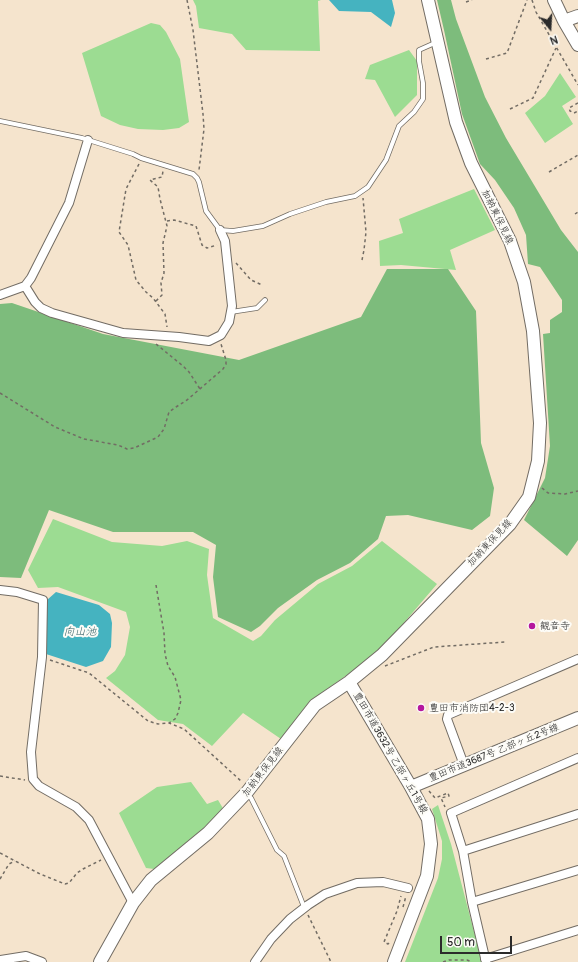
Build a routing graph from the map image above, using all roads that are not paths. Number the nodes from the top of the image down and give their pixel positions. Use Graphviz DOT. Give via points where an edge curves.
graph roads {
  1 [pos="428,0"];
  2 [pos="554,0"];
  3 [pos="578,16"];
  4 [pos="564,21"];
  5 [pos="437,42"];
  6 [pos="578,45"];
  7 [pos="0,121"];
  8 [pos="88,140"];
  9 [pos="220,230"];
  10 [pos="25,286"];
  11 [pos="0,294"];
  12 [pos="265,300"];
  13 [pos="231,312"];
  14 [pos="0,590"];
  15 [pos="578,660"];
  16 [pos="349,682"];
  17 [pos="578,718"];
  18 [pos="578,758"];
  19 [pos="464,765"];
  20 [pos="411,787"];
  21 [pos="248,791"];
  22 [pos="578,814"];
  23 [pos="463,851"];
  24 [pos="578,870"];
  25 [pos="406,887"];
  26 [pos="472,902"];
  27 [pos="133,903"];
  28 [pos="305,908"];
  29 [pos="578,930"];
  30 [pos="0,960"];
  31 [pos="486,961"];
  32 [pos="42,962"];
  33 [pos="100,962"];
  34 [pos="255,962"];
  35 [pos="394,962"];
  1 -- 5 [label="main road, 加納東保見線"];
  2 -- 4 [label="main road"];
  3 -- 4 [label="main road"];
  4 -- 6 [label="main road"];
  5 -- 9 [label="lane" via="420,50 423,99 399,126 386,160 368,187 355,196 326,202 263,226 233,231"];
  5 -- 16 [label="main road, 加納東保見線" via="456,122 470,163 510,241 524,282 533,331 540,422 538,461 529,497 510,524 382,655"];
  7 -- 8 [label="lane"];
  8 -- 9 [label="lane" via="186,172 197,178 206,211"];
  8 -- 10 [label="street" via="69,203 32,278"];
  9 -- 13 [label="street" via="225,242"];
  10 -- 11 [label="street"];
  10 -- 13 [label="street" via="41,308 123,333 209,341 221,335 229,322"];
  12 -- 13 [label="lane" via="257,308"];
  14 -- 27 [label="street" via="18,592 43,600 42,657 31,752 33,779 39,786 86,815"];
  15 -- 19 [label="street" via="448,715 446,720"];
  16 -- 20 [label="main road, 豊田市道3632号 乙部ヶ丘1号線"];
  16 -- 21 [label="main road, 加納東保見線" via="315,705"];
  17 -- 19 [label="main road, 豊田市道3687号 乙部ヶ丘2号線"];
  18 -- 23 [label="street" via="451,813"];
  19 -- 20 [label="main road, 豊田市道3687号 乙部ヶ丘2号線"];
  20 -- 35 [label="main road, 豊田市道3632号 乙部ヶ丘1号線" via="428,819 431,844 427,876"];
  21 -- 27 [label="main road, 加納東保見線" via="208,833 151,880"];
  21 -- 28 [label="lane" via="277,850 284,856"];
  22 -- 23 [label="street"];
  23 -- 26 [label="street"];
  24 -- 26 [label="street"];
  25 -- 28 [label="street" via="383,882 357,883 326,894"];
  26 -- 31 [label="street"];
  27 -- 33 [label="main road, 加納東保見線"];
  28 -- 34 [label="street" via="271,939"];
  29 -- 31 [label="street"];
  30 -- 32 [label="street" via="26,956"];
}
